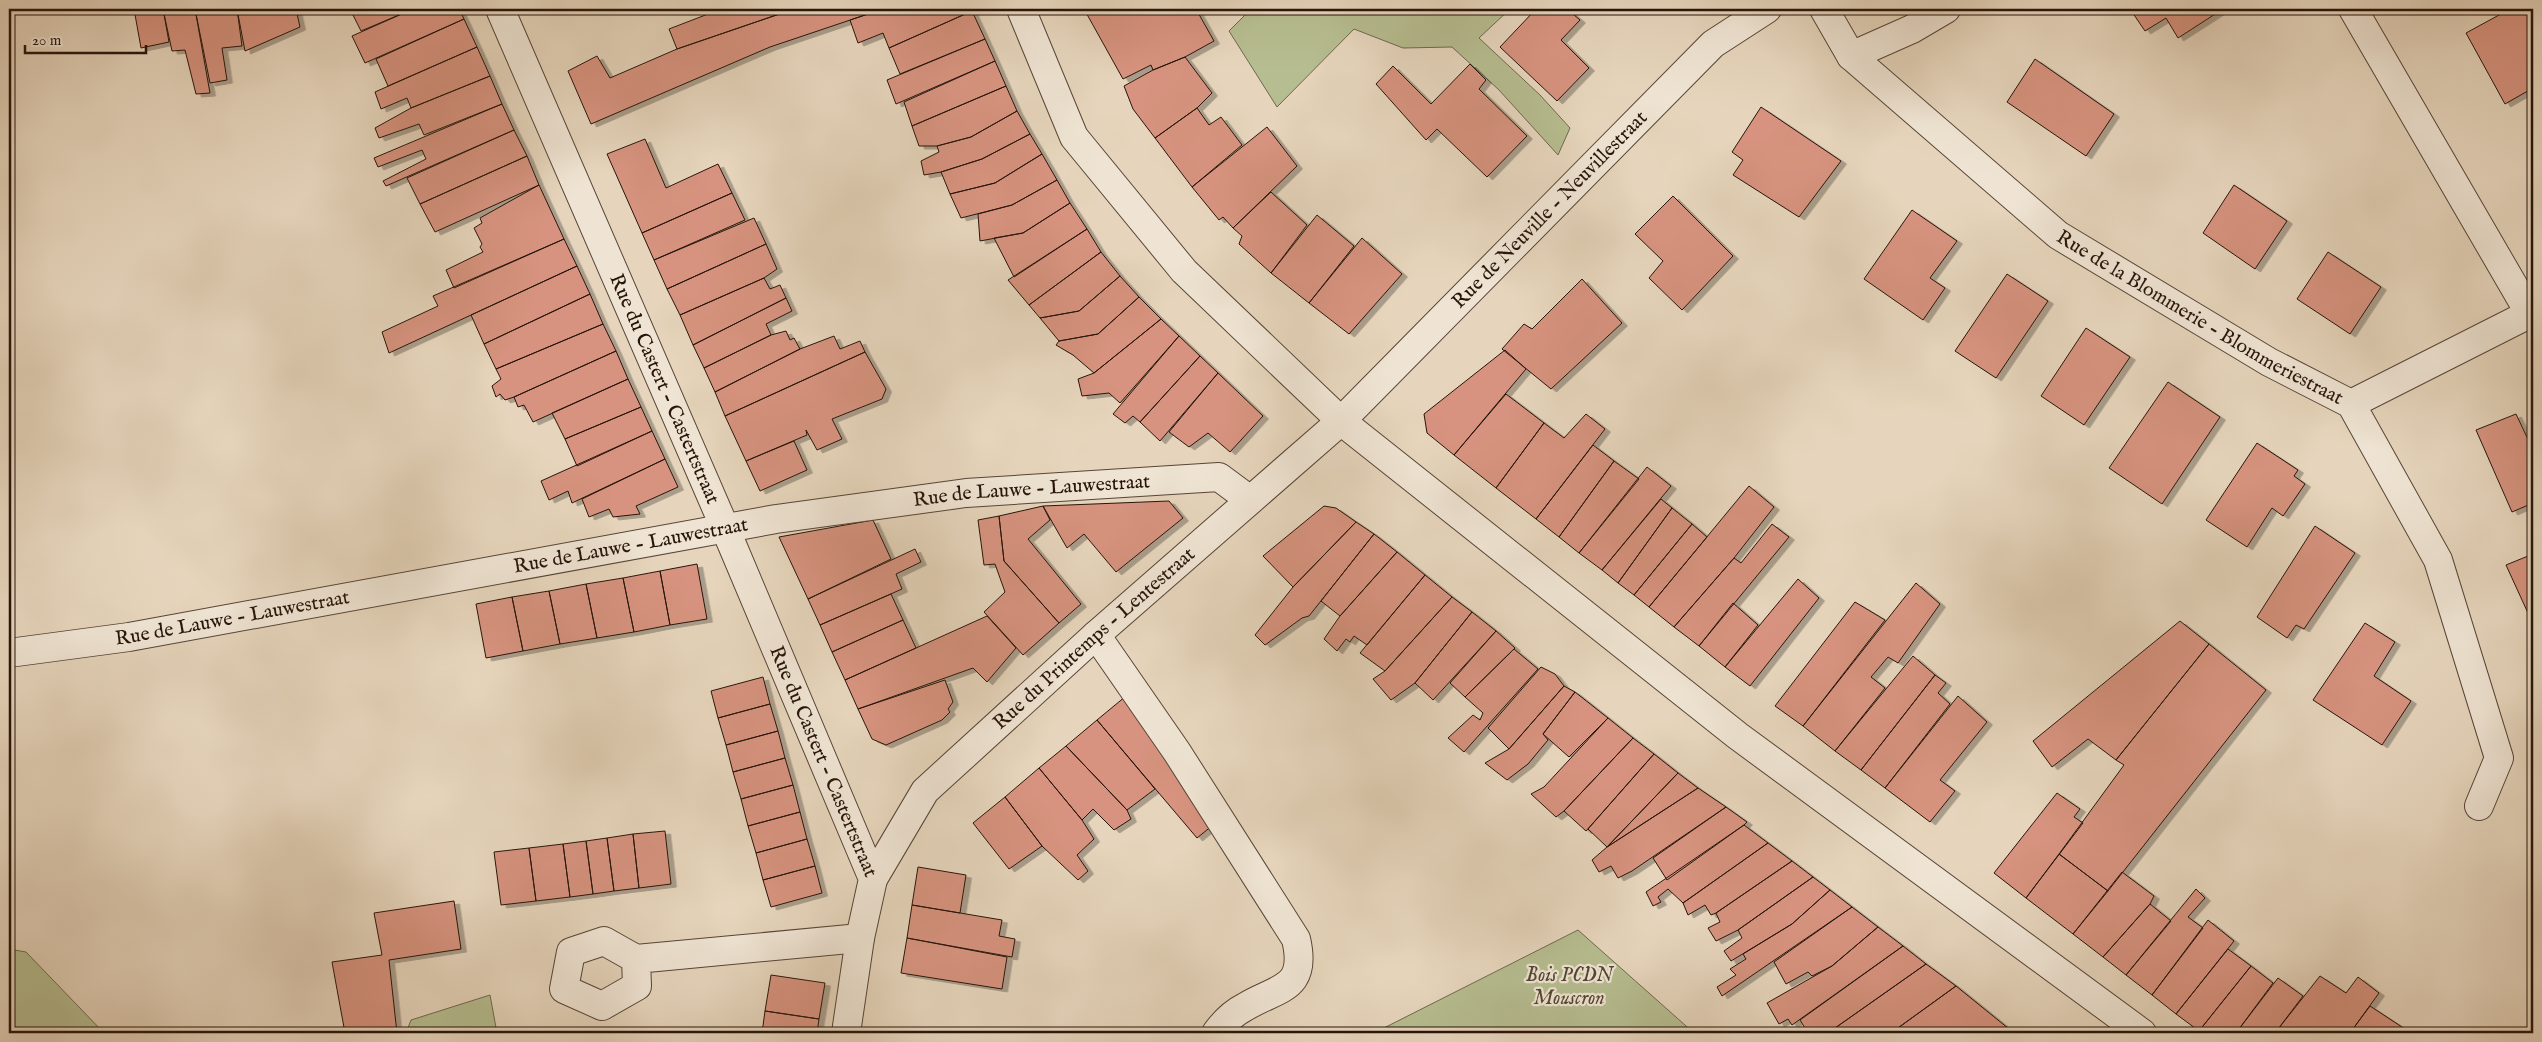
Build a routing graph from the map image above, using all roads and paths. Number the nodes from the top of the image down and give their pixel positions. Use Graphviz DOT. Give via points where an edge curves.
graph roads {
  1 [pos="500,9"];
  2 [pos="1021,9"];
  3 [pos="1767,9"];
  4 [pos="1824,9"];
  5 [pos="1946,9"];
  6 [pos="2353,9"];
  7 [pos="1851,56"];
  8 [pos="2532,313"];
  9 [pos="2351,404"];
  10 [pos="1341,421"];
  11 [pos="1250,500"];
  12 [pos="725,528"];
  13 [pos="1096,635"];
  14 [pos="9,653"];
  15 [pos="2479,806"];
  16 [pos="873,879"];
  17 [pos="860,938"];
  18 [pos="636,960"];
  19 [pos="846,1033"];
  20 [pos="1216,1033"];
  21 [pos="2142,1033"];
  1 -- 12 [label="street, Rue du Castert - Castertstraat"];
  2 -- 10 [label="street" via="1074,137 1184,271"];
  3 -- 10 [label="street, Rue de Neuville - Neuvillestraat" via="1713,44"];
  4 -- 7 [label="street, Rue de la Blommerie - Blommeriestraat"];
  5 -- 7 [label="street" via="1912,29"];
  6 -- 8 [label="street"];
  7 -- 9 [label="street, Rue de la Blommerie - Blommeriestraat" via="2058,236 2269,362"];
  8 -- 9 [label="street"];
  9 -- 15 [label="street, Rue de la Blommerie - Blommeriestraat" via="2438,560 2499,758"];
  10 -- 11 [label="street, Rue du Printemps - Lentestraat"];
  10 -- 21 [label="street" via="1738,736"];
  11 -- 12 [label="street, Rue de Lauwe - Lauwestraat" via="1219,477 966,493"];
  11 -- 13 [label="street, Rue du Printemps - Lentestraat"];
  12 -- 14 [label="street, Rue de Lauwe - Lauwestraat" via="129,637"];
  12 -- 16 [label="street, Rue du Castert - Castertstraat"];
  13 -- 16 [label="street, Rue du Printemps - Lentestraat" via="925,791"];
  13 -- 20 [label="street" via="1177,752 1296,939 1301,957 1294,978 1281,991 1245,1006 1224,1022"];
  16 -- 17 [label="street, Rue du Castert - Castertstraat"];
  17 -- 18 [label="street"];
  17 -- 19 [label="street, Rue du Castert - Castertstraat"];
}
